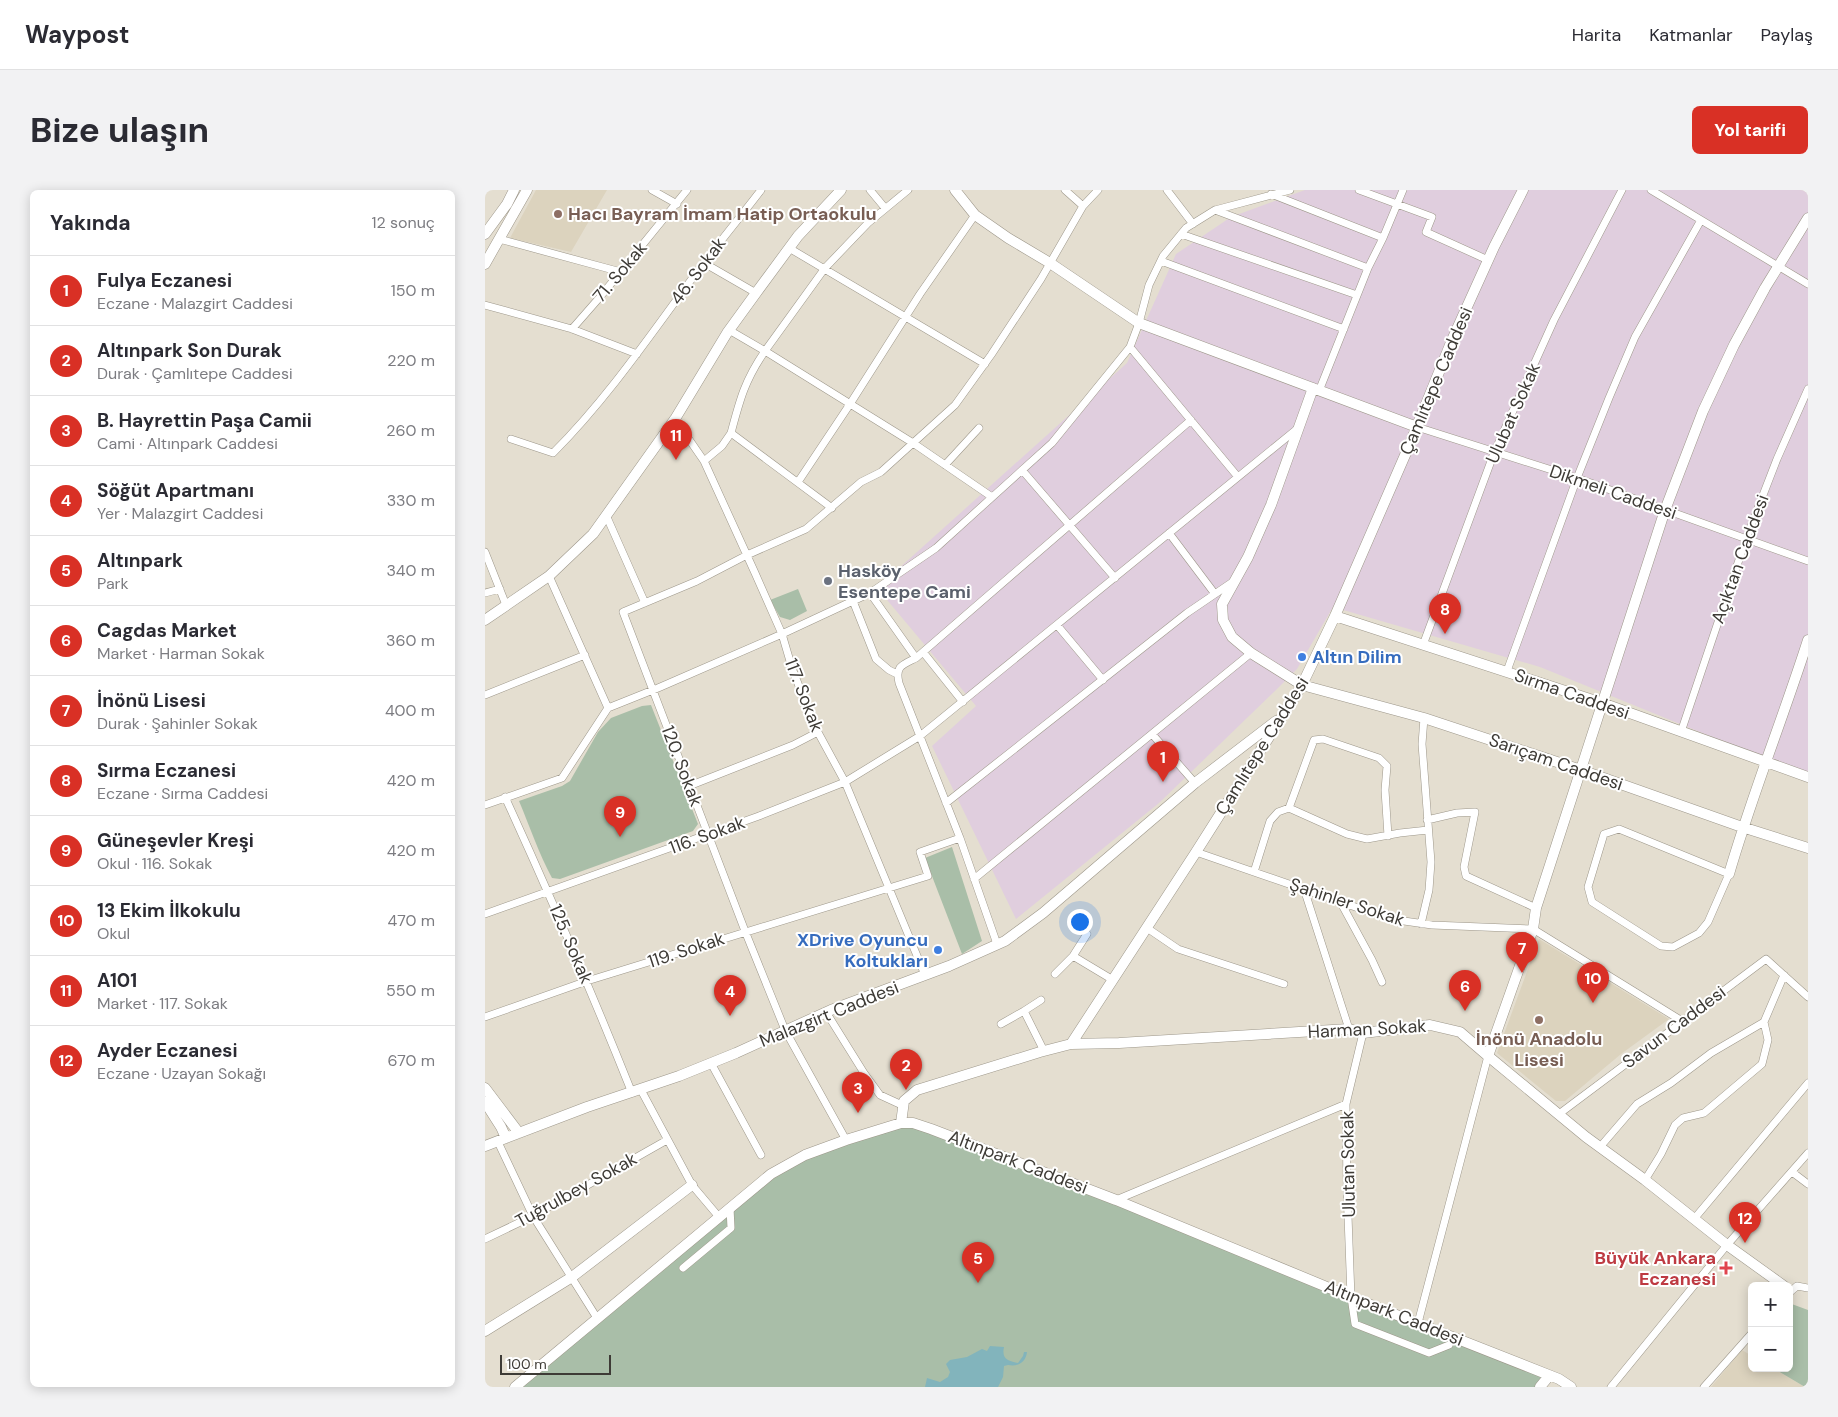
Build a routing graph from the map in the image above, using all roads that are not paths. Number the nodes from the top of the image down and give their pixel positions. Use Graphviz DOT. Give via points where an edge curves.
graph roads {
  1 [pos="514,190"];
  2 [pos="527,190"];
  3 [pos="652,190"];
  4 [pos="687,190"];
  5 [pos="761,190"];
  6 [pos="841,190"];
  7 [pos="870,190"];
  8 [pos="908,190"];
  9 [pos="955,190"];
  10 [pos="1065,190"];
  11 [pos="1098,190"];
  12 [pos="1167,190"];
  13 [pos="1290,190"];
  14 [pos="1359,190"];
  15 [pos="1403,190"];
  16 [pos="1523,190"];
  17 [pos="1622,190"];
  18 [pos="1651,190"];
  19 [pos="1271,194"];
  20 [pos="677,204"];
  21 [pos="1397,204"];
  22 [pos="1083,206"];
  23 [pos="885,208"];
  24 [pos="1215,210"];
  25 [pos="975,215"];
  26 [pos="1808,218"];
  27 [pos="1701,220"];
  28 [pos="1193,224"];
  29 [pos="485,234"];
  30 [pos="1181,234"];
  31 [pos="1383,238"];
  32 [pos="499,239"];
  33 [pos="789,248"];
  34 [pos="1488,260"];
  35 [pos="1161,261"];
  36 [pos="703,263"];
  37 [pos="1050,263"];
  38 [pos="485,264"];
  39 [pos="1778,267"];
  40 [pos="825,268"];
  41 [pos="1368,268"];
  42 [pos="621,272"];
  43 [pos="1808,284"];
  44 [pos="756,293"];
  45 [pos="1357,295"];
  46 [pos="485,304"];
  47 [pos="907,316"];
  48 [pos="1139,323"];
  49 [pos="571,329"];
  50 [pos="1344,329"];
  51 [pos="729,330"];
  52 [pos="1130,347"];
  53 [pos="765,351"];
  54 [pos="637,354"];
  55 [pos="985,364"];
  56 [pos="1808,389"];
  57 [pos="1316,390"];
  58 [pos="850,404"];
  59 [pos="675,419"];
  60 [pos="1191,420"];
  61 [pos="1299,427"];
  62 [pos="1417,427"];
  63 [pos="979,428"];
  64 [pos="731,433"];
  65 [pos="511,439"];
  66 [pos="913,443"];
  67 [pos="1494,453"];
  68 [pos="704,461"];
  69 [pos="945,465"];
  70 [pos="1022,470"];
  71 [pos="1238,477"];
  72 [pos="1577,478"];
  73 [pos="798,482"];
  74 [pos="992,497"];
  75 [pos="832,508"];
  76 [pos="1665,510"];
  77 [pos="606,515"];
  78 [pos="1069,525"];
  79 [pos="1169,533"];
  80 [pos="1746,539"];
  81 [pos="485,552"];
  82 [pos="747,555"];
  83 [pos="1808,561"];
  84 [pos="549,576"];
  85 [pos="1115,578"];
  86 [pos="1236,579"];
  87 [pos="499,590"];
  88 [pos="485,593"];
  89 [pos="871,593"];
  90 [pos="1215,594"];
  91 [pos="853,601"];
  92 [pos="645,603"];
  93 [pos="506,605"];
  94 [pos="1335,616"];
  95 [pos="485,620"];
  96 [pos="1057,625"];
  97 [pos="782,634"];
  98 [pos="1808,640"];
  99 [pos="1423,645"];
  100 [pos="923,652"];
  101 [pos="1251,653"];
  102 [pos="585,655"];
  103 [pos="916,658"];
  104 [pos="1507,671"];
  105 [pos="897,674"];
  106 [pos="1103,680"];
  107 [pos="1302,684"];
  108 [pos="653,690"];
  109 [pos="485,695"];
  110 [pos="963,702"];
  111 [pos="1602,703"];
  112 [pos="608,708"];
  113 [pos="1283,716"];
  114 [pos="1423,718"];
  115 [pos="818,732"];
  116 [pos="1681,732"];
  117 [pos="1152,734"];
  118 [pos="920,736"];
  119 [pos="1767,763"];
  120 [pos="1581,770"];
  121 [pos="1808,776"];
  122 [pos="845,782"];
  123 [pos="1195,783"];
  124 [pos="689,786"];
  125 [pos="505,797"];
  126 [pos="946,803"];
  127 [pos="485,805"];
  128 [pos="1289,808"];
  129 [pos="1427,820"];
  130 [pos="1742,827"];
  131 [pos="1428,830"];
  132 [pos="708,834"];
  133 [pos="1388,836"];
  134 [pos="960,838"];
  135 [pos="1808,848"];
  136 [pos="1196,852"];
  137 [pos="1254,872"];
  138 [pos="1729,874"];
  139 [pos="974,879"];
  140 [pos="889,889"];
  141 [pos="1304,890"];
  142 [pos="549,891"];
  143 [pos="1341,903"];
  144 [pos="1536,908"];
  145 [pos="485,914"];
  146 [pos="1421,924"];
  147 [pos="1147,928"];
  148 [pos="1533,929"];
  149 [pos="745,931"];
  150 [pos="1087,934"];
  151 [pos="997,944"];
  152 [pos="1073,956"];
  153 [pos="1055,974"];
  154 [pos="925,975"];
  155 [pos="1784,975"];
  156 [pos="1113,980"];
  157 [pos="587,981"];
  158 [pos="1382,982"];
  159 [pos="1284,984"];
  160 [pos="1808,997"];
  161 [pos="1041,1000"];
  162 [pos="1025,1011"];
  163 [pos="826,1012"];
  164 [pos="485,1016"];
  165 [pos="1682,1021"];
  166 [pos="1764,1022"];
  167 [pos="1001,1024"];
  168 [pos="785,1030"];
  169 [pos="1349,1030"];
  170 [pos="1363,1033"];
  171 [pos="1071,1044"];
  172 [pos="1044,1051"];
  173 [pos="1488,1056"];
  174 [pos="711,1063"];
  175 [pos="1808,1083"];
  176 [pos="485,1088"];
  177 [pos="637,1091"];
  178 [pos="485,1102"];
  179 [pos="1346,1104"];
  180 [pos="904,1106"];
  181 [pos="1559,1114"];
  182 [pos="901,1123"];
  183 [pos="519,1133"];
  184 [pos="502,1140"];
  185 [pos="667,1140"];
  186 [pos="846,1140"];
  187 [pos="485,1146"];
  188 [pos="1600,1147"];
  189 [pos="1808,1153"];
  190 [pos="761,1155"];
  191 [pos="1792,1172"];
  192 [pos="1645,1180"];
  193 [pos="1808,1184"];
  194 [pos="692,1185"];
  195 [pos="1116,1200"];
  196 [pos="731,1208"];
  197 [pos="533,1216"];
  198 [pos="719,1217"];
  199 [pos="1694,1218"];
  200 [pos="485,1239"];
  201 [pos="1727,1246"];
  202 [pos="679,1250"];
  203 [pos="572,1278"];
  204 [pos="1777,1282"];
  205 [pos="1793,1288"];
  206 [pos="1808,1288"];
  207 [pos="1351,1297"];
  208 [pos="597,1318"];
  209 [pos="1418,1323"];
  210 [pos="485,1331"];
  211 [pos="1748,1338"];
  212 [pos="1449,1346"];
  213 [pos="1549,1376"];
  214 [pos="515,1387"];
  215 [pos="1540,1387"];
  216 [pos="1571,1387"];
  217 [pos="1611,1387"];
  218 [pos="1704,1387"];
  1 -- 29 [label="street"];
  2 -- 32 [label="street"];
  3 -- 20 [label="street"];
  4 -- 20 [label="street, 71. Sokak"];
  5 -- 36 [label="street, 46. Sokak"];
  6 -- 33 [label="street"];
  7 -- 23 [label="street"];
  8 -- 23 [label="street"];
  9 -- 25 [label="street"];
  10 -- 22 [label="street"];
  11 -- 22 [label="street"];
  12 -- 28 [label="street"];
  13 -- 19 [label="street"];
  14 -- 21 [label="street"];
  15 -- 21 [label="street"];
  16 -- 34 [label="street, Çamlıtepe Caddesi"];
  17 -- 67 [label="street, Ulubat Sokak" via="1554,320"];
  18 -- 27 [label="street"];
  19 -- 24 [label="street"];
  19 -- 31 [label="street"];
  20 -- 42 [label="street, 71. Sokak"];
  21 -- 31 [label="street"];
  21 -- 34 [label="street" via="1432,218 1425,232"];
  22 -- 37 [label="street"];
  23 -- 40 [label="street"];
  24 -- 28 [label="street"];
  24 -- 41 [label="street"];
  25 -- 37 [label="street"];
  25 -- 47 [label="street"];
  26 -- 39 [label="street"];
  27 -- 39 [label="street"];
  27 -- 72 [label="street" via="1635,337"];
  28 -- 30 [label="street"];
  30 -- 35 [label="street"];
  30 -- 45 [label="street"];
  31 -- 41 [label="street"];
  32 -- 38 [label="street"];
  32 -- 42 [label="street"];
  33 -- 40 [label="street"];
  33 -- 44 [label="street"];
  34 -- 62 [label="street, Çamlıtepe Caddesi"];
  35 -- 48 [label="street" via="1149,285"];
  35 -- 50 [label="street"];
  36 -- 44 [label="street"];
  36 -- 54 [label="street, 46. Sokak"];
  37 -- 48 [label="street"];
  37 -- 55 [label="street"];
  39 -- 43 [label="street"];
  39 -- 76 [label="street" via="1734,345 1703,411"];
  40 -- 47 [label="street"];
  40 -- 53 [label="street"];
  41 -- 45 [label="street"];
  42 -- 49 [label="street, 71. Sokak"];
  44 -- 51 [label="street"];
  45 -- 50 [label="street"];
  46 -- 49 [label="street"];
  47 -- 55 [label="street"];
  47 -- 58 [label="street"];
  48 -- 52 [label="street"];
  48 -- 57 [label="street"];
  49 -- 54 [label="street"];
  50 -- 57 [label="street"];
  51 -- 53 [label="street"];
  51 -- 59 [label="street"];
  52 -- 60 [label="street"];
  52 -- 70 [label="street" via="1052,443"];
  53 -- 58 [label="street"];
  53 -- 64 [label="street" via="751,372"];
  54 -- 65 [label="street, 46. Sokak" via="553,453"];
  55 -- 66 [label="street" via="955,405"];
  56 -- 80 [label="street, Açıktan Caddesi"];
  57 -- 61 [label="street, Sarıçam Caddesi"];
  57 -- 62 [label="street"];
  58 -- 66 [label="street"];
  58 -- 73 [label="street"];
  59 -- 68 [label="street, 117. Sokak"];
  59 -- 77 [label="street"];
  60 -- 71 [label="street"];
  60 -- 78 [label="street"];
  61 -- 71 [label="street, 116. Sokak"];
  61 -- 86 [label="street, Sarıçam Caddesi" via="1271,505"];
  62 -- 67 [label="street, Dikmeli Caddesi"];
  62 -- 94 [label="street, Çamlıtepe Caddesi"];
  63 -- 69 [label="street"];
  64 -- 68 [label="street" via="722,446"];
  64 -- 73 [label="street"];
  66 -- 69 [label="street"];
  66 -- 75 [label="street" via="881,472 861,482"];
  67 -- 72 [label="street, Dikmeli Caddesi"];
  67 -- 99 [label="street, Ulubat Sokak"];
  68 -- 82 [label="street, 117. Sokak"];
  69 -- 74 [label="street"];
  70 -- 74 [label="street"];
  70 -- 78 [label="street"];
  71 -- 79 [label="street, 116. Sokak"];
  72 -- 76 [label="street, Dikmeli Caddesi"];
  72 -- 104 [label="street"];
  73 -- 75 [label="street"];
  74 -- 89 [label="street" via="936,548"];
  75 -- 82 [label="street" via="806,529"];
  76 -- 80 [label="street, Dikmeli Caddesi"];
  76 -- 111 [label="street"];
  77 -- 84 [label="street" via="593,534"];
  77 -- 92 [label="street"];
  78 -- 85 [label="street"];
  78 -- 100 [label="street"];
  79 -- 85 [label="street, 116. Sokak"];
  79 -- 90 [label="street"];
  80 -- 83 [label="street, Dikmeli Caddesi"];
  80 -- 116 [label="street, Açıktan Caddesi"];
  81 -- 87 [label="street"];
  82 -- 92 [label="street"];
  82 -- 97 [label="street, 117. Sokak"];
  84 -- 93 [label="street"];
  84 -- 102 [label="street"];
  85 -- 96 [label="street, 116. Sokak"];
  86 -- 90 [label="street"];
  86 -- 101 [label="street, Sarıçam Caddesi" via="1222,604 1223,620 1232,637"];
  87 -- 88 [label="street"];
  87 -- 93 [label="street"];
  89 -- 91 [label="street"];
  89 -- 103 [label="street"];
  90 -- 106 [label="street"];
  91 -- 97 [label="street"];
  91 -- 105 [label="street" via="876,659"];
  92 -- 108 [label="street, 120. Sokak" via="623,612"];
  93 -- 95 [label="street"];
  94 -- 99 [label="street, Sırma Caddesi"];
  94 -- 107 [label="street, Çamlıtepe Caddesi"];
  96 -- 106 [label="street"];
  96 -- 110 [label="street, 116. Sokak"];
  97 -- 108 [label="street"];
  97 -- 115 [label="street, 117. Sokak"];
  98 -- 119 [label="street"];
  99 -- 104 [label="street, Sırma Caddesi"];
  100 -- 103 [label="street"];
  100 -- 110 [label="street"];
  101 -- 107 [label="street, Sarıçam Caddesi"];
  101 -- 117 [label="street"];
  102 -- 109 [label="street"];
  102 -- 112 [label="street"];
  103 -- 105 [label="street" via="900,666"];
  104 -- 111 [label="street, Sırma Caddesi"];
  105 -- 118 [label="street"];
  106 -- 126 [label="street"];
  107 -- 113 [label="street, Çamlıtepe Caddesi"];
  107 -- 114 [label="street, Sarıçam Caddesi"];
  108 -- 112 [label="street"];
  108 -- 124 [label="street, 120. Sokak"];
  110 -- 118 [label="street, 116. Sokak"];
  111 -- 116 [label="street, Sırma Caddesi"];
  111 -- 120 [label="street"];
  112 -- 125 [label="street" via="562,778"];
  113 -- 123 [label="street, Malazgirt Caddesi"];
  113 -- 136 [label="street, Çamlıtepe Caddesi"];
  114 -- 120 [label="street, Sarıçam Caddesi"];
  114 -- 129 [label="street"];
  115 -- 122 [label="street, 117. Sokak"];
  115 -- 124 [label="street"];
  116 -- 119 [label="street, Sırma Caddesi"];
  117 -- 123 [label="street"];
  117 -- 139 [label="street"];
  118 -- 122 [label="street, 116. Sokak"];
  118 -- 126 [label="street"];
  119 -- 121 [label="street, Sırma Caddesi"];
  119 -- 130 [label="street"];
  120 -- 130 [label="street, Sarıçam Caddesi"];
  120 -- 144 [label="street"];
  122 -- 132 [label="street, 116. Sokak"];
  122 -- 140 [label="street, 117. Sokak"];
  123 -- 151 [label="street, Malazgirt Caddesi" via="1043,913"];
  124 -- 132 [label="street, 120. Sokak"];
  125 -- 127 [label="street"];
  125 -- 142 [label="street, 125. Sokak"];
  126 -- 134 [label="street"];
  128 -- 133 [label="street" via="1367,840"];
  128 -- 133 [label="street" via="1314,740 1323,739 1379,758 1387,766"];
  128 -- 137 [label="street" via="1278,812 1270,822"];
  129 -- 131 [label="street"];
  129 -- 144 [label="street" via="1475,812 1464,867 1466,876"];
  130 -- 135 [label="street, Sarıçam Caddesi"];
  130 -- 138 [label="street"];
  131 -- 133 [label="street"];
  131 -- 146 [label="street" via="1429,890"];
  132 -- 142 [label="street, 116. Sokak"];
  132 -- 149 [label="street, 120. Sokak"];
  134 -- 139 [label="street"];
  134 -- 140 [label="street, 119. Sokak" via="920,852 928,876"];
  136 -- 137 [label="street, Şahinler Sokak"];
  136 -- 147 [label="street, Çamlıtepe Caddesi"];
  137 -- 141 [label="street, Şahinler Sokak"];
  138 -- 138 [label="street" via="1619,829 1605,834 1588,887 1593,902 1661,946 1673,947 1699,933 1708,922"];
  139 -- 151 [label="street"];
  140 -- 149 [label="street, 119. Sokak"];
  140 -- 154 [label="street, 117. Sokak"];
  141 -- 143 [label="street, Şahinler Sokak"];
  141 -- 169 [label="street"];
  142 -- 145 [label="street, 116. Sokak"];
  142 -- 157 [label="street, 125. Sokak"];
  143 -- 146 [label="street, Şahinler Sokak" via="1390,919"];
  143 -- 158 [label="street"];
  144 -- 148 [label="street"];
  146 -- 148 [label="street, Şahinler Sokak"];
  147 -- 156 [label="street, Çamlıtepe Caddesi"];
  147 -- 159 [label="street" via="1178,949"];
  148 -- 165 [label="street"];
  148 -- 173 [label="street"];
  149 -- 157 [label="street, 119. Sokak"];
  149 -- 168 [label="street, 120. Sokak"];
  150 -- 152 [label="street"];
  151 -- 154 [label="street, Malazgirt Caddesi"];
  152 -- 153 [label="street"];
  152 -- 156 [label="street"];
  154 -- 163 [label="street, Malazgirt Caddesi"];
  155 -- 160 [label="street"];
  155 -- 165 [label="street, Savun Caddesi" via="1766,959"];
  155 -- 166 [label="street"];
  156 -- 171 [label="street, Çamlıtepe Caddesi"];
  157 -- 164 [label="street, 119. Sokak"];
  157 -- 177 [label="street, 125. Sokak"];
  161 -- 162 [label="street"];
  162 -- 167 [label="street"];
  162 -- 172 [label="street"];
  163 -- 168 [label="street, Malazgirt Caddesi"];
  163 -- 180 [label="street" via="880,1095"];
  165 -- 181 [label="street, Savun Caddesi"];
  166 -- 188 [label="street" via="1711,1053 1637,1104"];
  166 -- 192 [label="street" via="1768,1040 1761,1064 1705,1113 1683,1118 1675,1125"];
  168 -- 174 [label="street, Malazgirt Caddesi"];
  168 -- 186 [label="street, 120. Sokak"];
  169 -- 170 [label="street, Harman Sokak"];
  169 -- 171 [label="street, Harman Sokak"];
  170 -- 173 [label="street, Harman Sokak" via="1430,1025 1460,1032"];
  170 -- 179 [label="street, Ulutan Sokak"];
  171 -- 172 [label="street"];
  172 -- 180 [label="street" via="917,1090"];
  173 -- 181 [label="street, Harman Sokak"];
  173 -- 209 [label="street"];
  174 -- 177 [label="street, Malazgirt Caddesi"];
  174 -- 190 [label="street"];
  175 -- 199 [label="street"];
  176 -- 183 [label="street"];
  177 -- 183 [label="street, Malazgirt Caddesi"];
  177 -- 185 [label="street, 125. Sokak"];
  178 -- 184 [label="street" via="501,1127"];
  179 -- 195 [label="street"];
  179 -- 207 [label="street, Ulutan Sokak"];
  180 -- 182 [label="street"];
  181 -- 188 [label="street, Harman Sokak"];
  182 -- 186 [label="street, Altınpark Caddesi"];
  182 -- 195 [label="street, Altınpark Caddesi" via="931,1129"];
  183 -- 184 [label="street, Malazgirt Caddesi"];
  184 -- 187 [label="street, Malazgirt Caddesi"];
  184 -- 197 [label="street"];
  185 -- 194 [label="street, 125. Sokak"];
  185 -- 197 [label="street, Tuğrulbey Sokak"];
  186 -- 196 [label="street, Altınpark Caddesi" via="805,1155 771,1174"];
  188 -- 192 [label="street, Harman Sokak"];
  189 -- 191 [label="street"];
  191 -- 193 [label="street"];
  191 -- 201 [label="street"];
  192 -- 199 [label="street, Harman Sokak"];
  194 -- 198 [label="street, 125. Sokak"];
  194 -- 203 [label="street"];
  195 -- 207 [label="street, Altınpark Caddesi"];
  196 -- 198 [label="street, Altınpark Caddesi"];
  196 -- 202 [label="street" via="731,1228 683,1269"];
  197 -- 200 [label="street, Tuğrulbey Sokak"];
  197 -- 203 [label="street"];
  198 -- 202 [label="street, Altınpark Caddesi"];
  199 -- 201 [label="street, Harman Sokak"];
  201 -- 204 [label="street, Harman Sokak"];
  201 -- 217 [label="street"];
  202 -- 208 [label="street, Altınpark Caddesi"];
  203 -- 208 [label="street"];
  203 -- 210 [label="street"];
  205 -- 206 [label="street"];
  207 -- 209 [label="street, Altınpark Caddesi"];
  207 -- 212 [label="street, Ulutan Sokak" via="1355,1324 1429,1353"];
  208 -- 214 [label="street, Altınpark Caddesi"];
  209 -- 213 [label="street, Altınpark Caddesi"];
  211 -- 218 [label="street"];
  213 -- 215 [label="street"];
  213 -- 216 [label="street, Altınpark Caddesi"];
}
